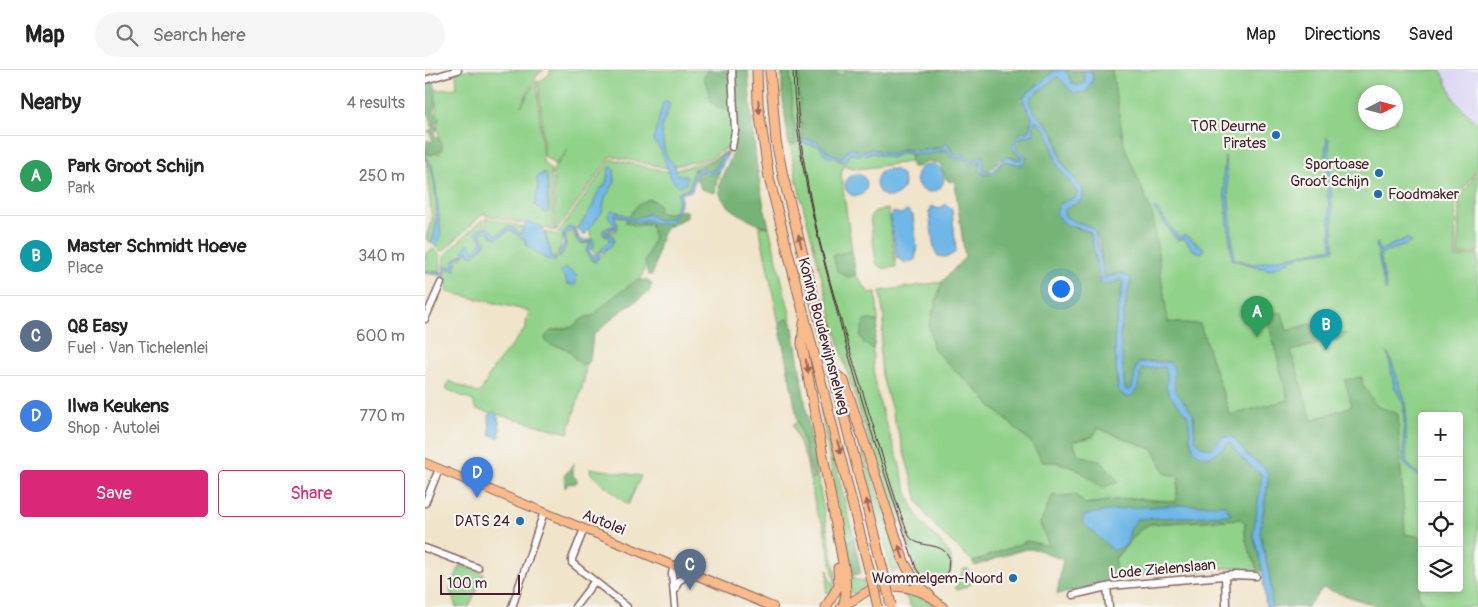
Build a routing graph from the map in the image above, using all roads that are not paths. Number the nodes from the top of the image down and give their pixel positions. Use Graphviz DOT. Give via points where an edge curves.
graph roads {
  1 [pos="458,70"];
  2 [pos="732,70"];
  3 [pos="757,70"];
  4 [pos="770,70"];
  5 [pos="425,80"];
  6 [pos="732,147"];
  7 [pos="441,283"];
  8 [pos="805,315"];
  9 [pos="425,319"];
  10 [pos="834,373"];
  11 [pos="425,463"];
  12 [pos="439,469"];
  13 [pos="425,503"];
  14 [pos="544,512"];
  15 [pos="584,528"];
  16 [pos="425,548"];
  17 [pos="841,550"];
  18 [pos="674,565"];
  19 [pos="478,568"];
  20 [pos="693,573"];
  21 [pos="1225,576"];
  22 [pos="1256,576"];
  23 [pos="594,582"];
  24 [pos="1107,587"];
  25 [pos="675,591"];
  26 [pos="1073,595"];
  27 [pos="930,596"];
  28 [pos="891,606"];
  29 [pos="512,607"];
  30 [pos="575,607"];
  31 [pos="627,607"];
  32 [pos="675,607"];
  33 [pos="773,607"];
  34 [pos="827,607"];
  35 [pos="842,607"];
  36 [pos="878,607"];
  37 [pos="943,607"];
  38 [pos="1109,607"];
  39 [pos="1226,607"];
  1 -- 5 [label="street"];
  2 -- 6 [label="street" via="735,131"];
  3 -- 8 [label="highway, Koning Boudewijnsnelweg, one-way" via="758,103 769,178"];
  10 -- 4 [label="highway, Koning Boudewijnsnelweg, one-way" via="783,176 776,141"];
  7 -- 9 [label="street"];
  8 -- 17 [label="highway, one-way" via="802,344"];
  8 -- 36 [label="highway, Koning Boudewijnsnelweg, one-way, bridge"];
  27 -- 10 [label="highway, one-way" via="907,567 845,381"];
  28 -- 10 [label="highway, Koning Boudewijnsnelweg, one-way, bridge"];
  11 -- 12 [label="main road, Autolei"];
  12 -- 13 [label="street"];
  12 -- 14 [label="main road, Autolei"];
  14 -- 15 [label="main road, Autolei"];
  14 -- 29 [label="street"];
  15 -- 18 [label="main road, Autolei"];
  15 -- 23 [label="street" via="572,563"];
  16 -- 19 [label="street"];
  17 -- 34 [label="highway" via="839,585"];
  17 -- 35 [label="highway" via="846,588"];
  18 -- 20 [label="main road, Autolei"];
  18 -- 25 [label="street"];
  20 -- 25 [label="street" via="678,581"];
  20 -- 33 [label="main road, Autolei"];
  21 -- 22 [label="street, Lode Zielenslaan"];
  21 -- 24 [label="street, Lode Zielenslaan"];
  21 -- 39 [label="street"];
  23 -- 30 [label="street"];
  23 -- 31 [label="street"];
  24 -- 26 [label="street, Lode Zielenslaan"];
  24 -- 38 [label="street"];
  25 -- 32 [label="street"];
  27 -- 35 [label="main road" via="909,588 883,587 869,591"];
  27 -- 37 [label="main road"];
}
